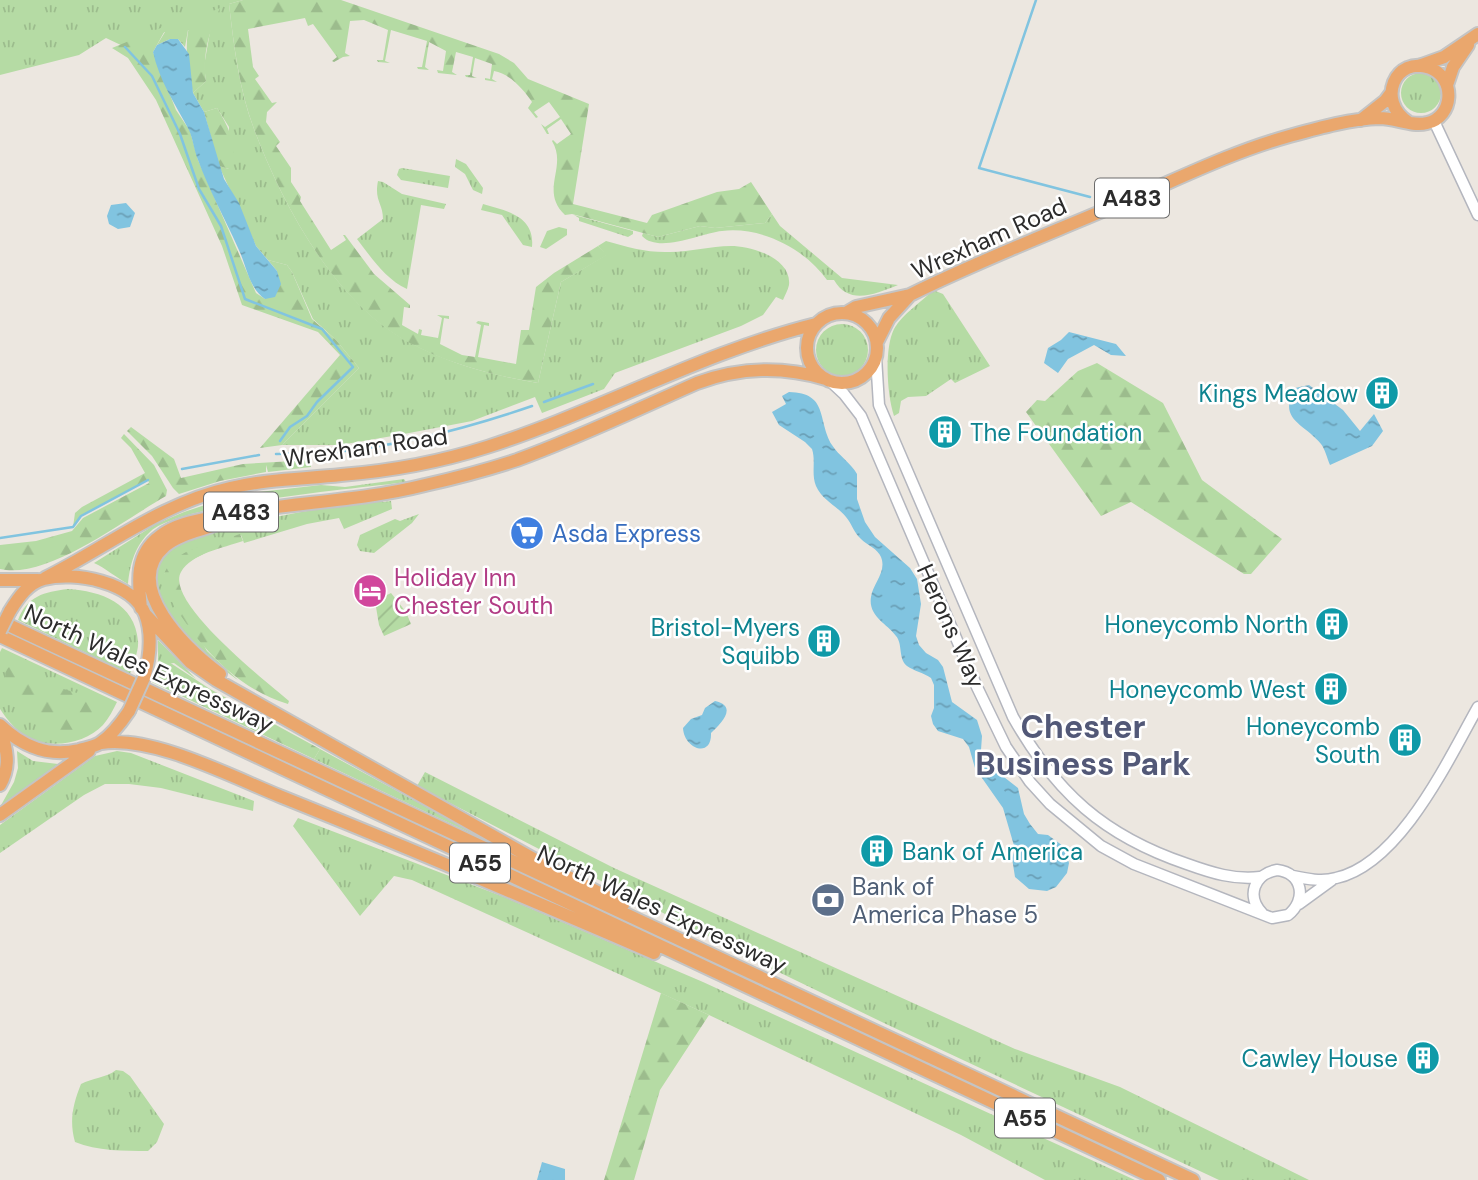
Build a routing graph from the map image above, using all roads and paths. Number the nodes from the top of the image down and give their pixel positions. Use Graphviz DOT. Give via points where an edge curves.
graph roads {
  1 [pos="1477,35"];
  2 [pos="1419,66"];
  3 [pos="1447,85"];
  4 [pos="1391,93"];
  5 [pos="1361,120"];
  6 [pos="1434,121"];
  7 [pos="1408,122"];
  8 [pos="1478,215"];
  9 [pos="910,295"];
  10 [pos="846,313"];
  11 [pos="816,324"];
  12 [pos="877,342"];
  13 [pos="876,357"];
  14 [pos="827,380"];
  15 [pos="239,512"];
  16 [pos="43,579"];
  17 [pos="0,580"];
  18 [pos="143,611"];
  19 [pos="5,616"];
  20 [pos="0,634"];
  21 [pos="1478,708"];
  22 [pos="284,717"];
  23 [pos="0,727"];
  24 [pos="98,744"];
  25 [pos="0,785"];
  26 [pos="0,815"];
  27 [pos="1293,876"];
  28 [pos="1260,877"];
  29 [pos="1332,879"];
  30 [pos="1298,905"];
  31 [pos="1262,913"];
  32 [pos="793,993"];
  33 [pos="892,1055"];
  34 [pos="1159,1180"];
  35 [pos="1193,1180"];
  1 -- 2 [label="highway, A483" via="1444,57"];
  1 -- 3 [label="highway, A483" via="1459,56"];
  2 -- 3 [label="highway" via="1436,71"];
  2 -- 4 [label="highway, A483" via="1397,77"];
  3 -- 6 [label="highway, A483" via="1448,102"];
  4 -- 5 [label="highway, Wrexham Road / A483"];
  4 -- 7 [label="highway" via="1395,110"];
  5 -- 7 [label="highway, Wrexham Road / A483"];
  5 -- 9 [label="highway, Wrexham Road / A483" via="1286,137 1224,159"];
  6 -- 7 [label="highway, A483"];
  6 -- 8 [label="street"];
  9 -- 10 [label="highway, Wrexham Road / A483"];
  9 -- 12 [label="highway, Wrexham Road / A483" via="889,318"];
  10 -- 11 [label="highway" via="834,313"];
  10 -- 12 [label="highway" via="867,323"];
  11 -- 14 [label="highway" via="807,343 808,359"];
  11 -- 16 [label="highway, Wrexham Road / A483" via="456,456 390,470 266,481 201,496 150,518"];
  12 -- 13 [label="highway"];
  13 -- 14 [label="highway" via="857,380"];
  13 -- 28 [label="street, Herons Way" via="879,405 900,456 1013,717 1045,767 1092,815 1142,846 1216,874"];
  14 -- 15 [label="highway, Wrexham Road / A483" via="775,369 727,373 518,460 480,471 404,489"];
  14 -- 31 [label="street, Herons Way" via="861,416 977,687 1006,747 1030,782 1101,846 1134,864"];
  15 -- 18 [label="highway, Wrexham Road / A483" via="176,527 148,548 138,579"];
  15 -- 22 [label="highway" via="219,525 166,545 154,562 150,585 162,614 189,648"];
  16 -- 17 [label="highway"];
  16 -- 18 [label="highway" via="100,580 120,589"];
  16 -- 19 [label="highway" via="26,589"];
  18 -- 22 [label="highway" via="190,662"];
  18 -- 24 [label="highway, Wrexham Road, bridge" via="150,634 144,678 129,711"];
  19 -- 20 [label="highway, bridge"];
  19 -- 32 [label="highway, North Wales Expressway / A55"];
  20 -- 33 [label="highway, North Wales Expressway / A55"];
  21 -- 29 [label="street" via="1403,832 1356,870"];
  22 -- 32 [label="highway" via="540,862"];
  23 -- 24 [label="highway" via="39,751 69,752"];
  23 -- 25 [label="highway" via="8,756"];
  24 -- 26 [label="highway"];
  24 -- 33 [label="highway" via="127,741 196,762"];
  27 -- 28 [label="street" via="1277,870"];
  27 -- 29 [label="street"];
  27 -- 30 [label="street" via="1300,889"];
  28 -- 31 [label="street" via="1253,893"];
  29 -- 30 [label="street"];
  30 -- 31 [label="street" via="1280,918"];
  32 -- 35 [label="highway, North Wales Expressway / A55"];
  33 -- 34 [label="highway, North Wales Expressway / A55"];
}
